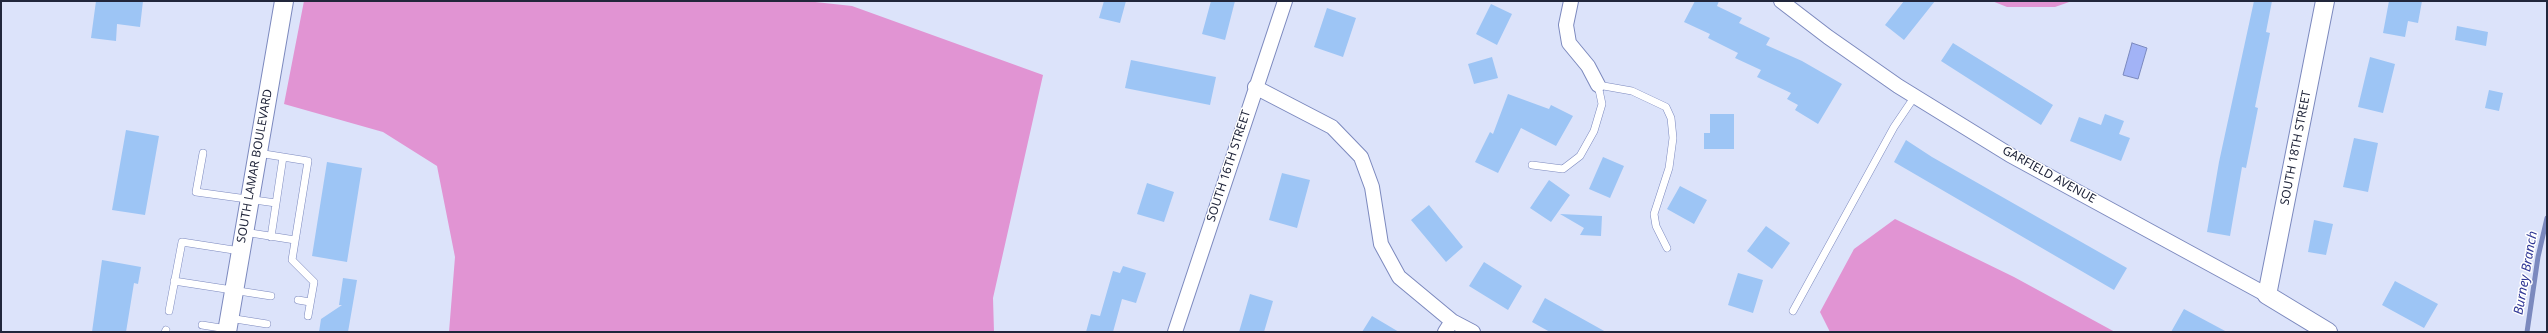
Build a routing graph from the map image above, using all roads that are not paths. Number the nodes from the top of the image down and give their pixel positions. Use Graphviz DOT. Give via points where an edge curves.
graph roads {
  1 [pos="284,1"];
  2 [pos="1284,1"];
  3 [pos="1571,1"];
  4 [pos="1781,1"];
  5 [pos="2324,1"];
  6 [pos="1598,85"];
  7 [pos="1255,87"];
  8 [pos="1915,96"];
  9 [pos="203,153"];
  10 [pos="258,153"];
  11 [pos="283,157"];
  12 [pos="1532,165"];
  13 [pos="250,199"];
  14 [pos="276,203"];
  15 [pos="244,232"];
  16 [pos="271,237"];
  17 [pos="295,240"];
  18 [pos="1667,248"];
  19 [pos="241,251"];
  20 [pos="174,281"];
  21 [pos="234,291"];
  22 [pos="2267,295"];
  23 [pos="271,296"];
  24 [pos="298,300"];
  25 [pos="310,302"];
  26 [pos="169,311"];
  27 [pos="1793,311"];
  28 [pos="308,316"];
  29 [pos="267,324"];
  30 [pos="202,325"];
  31 [pos="228,326"];
  32 [pos="1448,326"];
  33 [pos="1175,332"];
  34 [pos="1473,332"];
  35 [pos="2328,332"];
  1 -- 10 [label="street, SOUTH LAMAR BOULEVARD"];
  2 -- 7 [label="street, SOUTH 16TH STREET"];
  3 -- 6 [label="street" via="1566,25 1569,43 1588,66"];
  4 -- 8 [label="street, GARFIELD AVENUE" via="1828,37"];
  5 -- 22 [label="street, SOUTH 18TH STREET"];
  6 -- 12 [label="lane" via="1602,104 1594,131 1580,156 1563,168"];
  6 -- 18 [label="lane" via="1632,91 1666,107 1671,118 1673,138 1668,168 1654,214 1656,226"];
  7 -- 32 [label="street" via="1332,127 1361,158 1372,187 1381,244 1399,277"];
  7 -- 33 [label="street, SOUTH 16TH STREET"];
  8 -- 22 [label="street, GARFIELD AVENUE" via="2010,154"];
  8 -- 27 [label="lane" via="1894,127"];
  9 -- 13 [label="lane" via="196,192"];
  10 -- 11 [label="lane"];
  10 -- 13 [label="street, SOUTH LAMAR BOULEVARD"];
  11 -- 14 [label="lane"];
  11 -- 17 [label="lane" via="308,161"];
  13 -- 14 [label="lane"];
  13 -- 15 [label="street, SOUTH LAMAR BOULEVARD"];
  14 -- 16 [label="lane"];
  15 -- 16 [label="lane"];
  15 -- 19 [label="street, SOUTH LAMAR BOULEVARD"];
  16 -- 17 [label="lane"];
  17 -- 25 [label="lane" via="292,260 314,282"];
  19 -- 20 [label="lane" via="182,242"];
  19 -- 21 [label="street, SOUTH LAMAR BOULEVARD"];
  20 -- 21 [label="lane"];
  20 -- 26 [label="lane"];
  21 -- 23 [label="lane"];
  21 -- 31 [label="street, SOUTH LAMAR BOULEVARD"];
  22 -- 35 [label="street, GARFIELD AVENUE"];
  24 -- 25 [label="lane"];
  25 -- 28 [label="lane"];
  29 -- 31 [label="lane"];
  30 -- 31 [label="lane"];
  32 -- 34 [label="street"];
}
